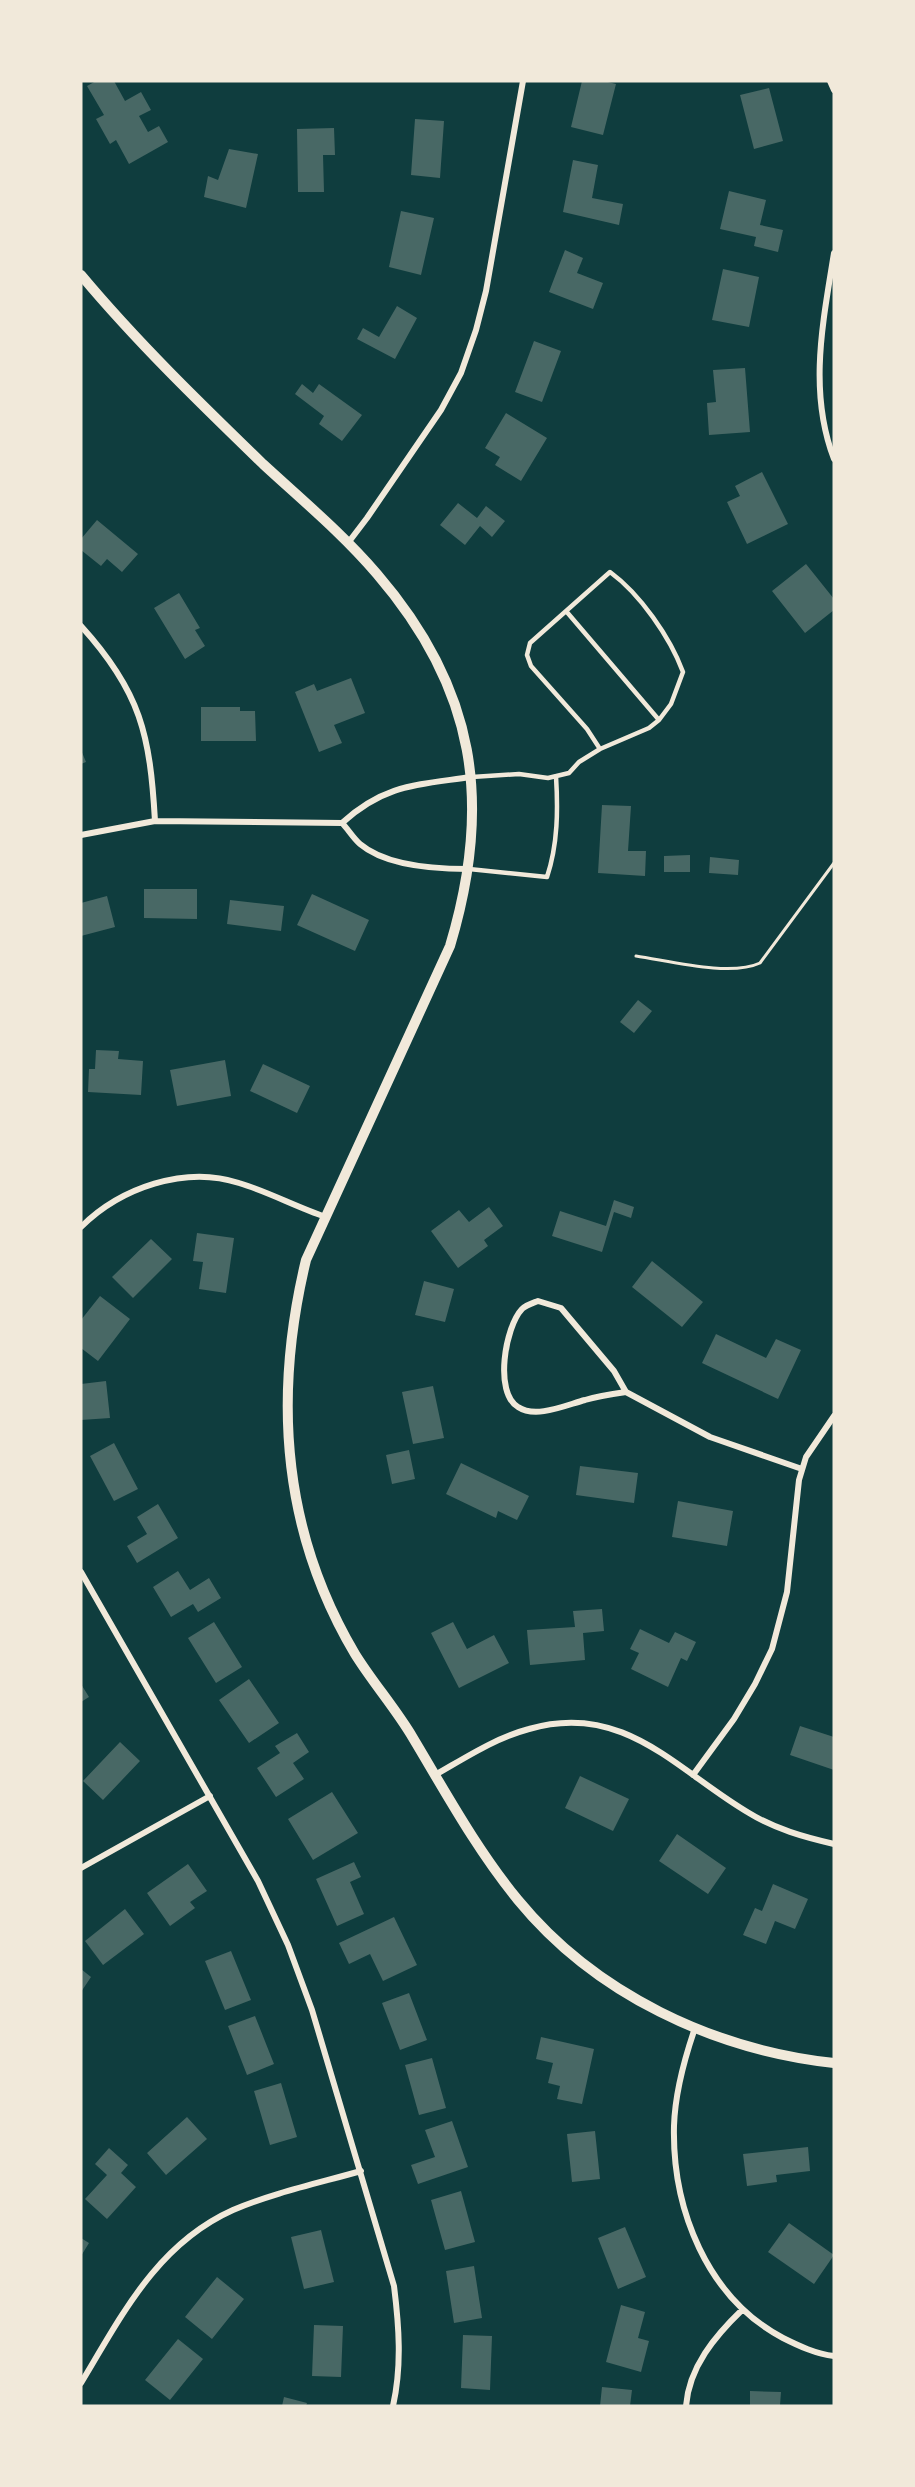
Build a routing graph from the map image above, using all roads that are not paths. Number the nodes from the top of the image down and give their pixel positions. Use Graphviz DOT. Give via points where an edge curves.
graph roads {
  1 [pos="524,81"];
  2 [pos="830,81"];
  3 [pos="834,90"];
  4 [pos="834,253"];
  5 [pos="81,274"];
  6 [pos="834,459"];
  7 [pos="348,543"];
  8 [pos="566,611"];
  9 [pos="81,626"];
  10 [pos="659,720"];
  11 [pos="600,749"];
  12 [pos="556,776"];
  13 [pos="472,777"];
  14 [pos="155,821"];
  15 [pos="342,823"];
  16 [pos="81,835"];
  17 [pos="469,869"];
  18 [pos="326,1217"];
  19 [pos="81,1227"];
  20 [pos="626,1392"];
  21 [pos="834,1416"];
  22 [pos="802,1469"];
  23 [pos="81,1572"];
  24 [pos="435,1775"];
  25 [pos="693,1775"];
  26 [pos="210,1796"];
  27 [pos="834,1844"];
  28 [pos="81,1868"];
  29 [pos="695,2028"];
  30 [pos="834,2063"];
  31 [pos="361,2171"];
  32 [pos="742,2310"];
  33 [pos="834,2356"];
  34 [pos="81,2383"];
  35 [pos="393,2406"];
  36 [pos="686,2406"];
  1 -- 7 [label="street" via="486,291 461,373 441,410"];
  2 -- 3 [label="street"];
  4 -- 6 [label="street" via="819,342 818,372 825,428"];
  5 -- 7 [label="street" via="173,376"];
  7 -- 13 [label="street" via="398,600 437,660 455,702"];
  8 -- 10 [label="lane"];
  8 -- 10 [label="lane" via="610,572 622,581 674,648 684,672 671,704"];
  8 -- 11 [label="lane" via="530,643 527,655 531,666"];
  9 -- 14 [label="street" via="104,651 134,700 145,733"];
  10 -- 11 [label="lane"];
  11 -- 12 [label="lane" via="569,772"];
  12 -- 13 [label="lane"];
  12 -- 17 [label="lane" via="558,806 553,859 547,877"];
  13 -- 15 [label="street" via="399,787 362,805"];
  13 -- 17 [label="street" via="474,817"];
  14 -- 15 [label="street"];
  14 -- 16 [label="street"];
  15 -- 17 [label="street" via="361,845 390,859 434,869"];
  17 -- 18 [label="street" via="462,906 440,969"];
  18 -- 19 [label="street" via="237,1182 182,1178 129,1194"];
  18 -- 24 [label="street" via="306,1260 290,1347 288,1435 295,1490 317,1573 334,1613 354,1653"];
  20 -- 20 [label="street" via="614,1371 561,1308 538,1301 523,1308 510,1327 504,1361 506,1392 517,1407 531,1411 556,1408"];
  20 -- 22 [label="street" via="710,1437"];
  21 -- 22 [label="street" via="819,1435"];
  22 -- 25 [label="street" via="787,1592 772,1649 734,1719"];
  23 -- 26 [label="street"];
  24 -- 25 [label="street" via="501,1738 544,1725 574,1723 632,1736 658,1749"];
  24 -- 29 [label="street" via="490,1862 532,1916 595,1971 634,1997"];
  25 -- 27 [label="street" via="752,1815 786,1831"];
  26 -- 28 [label="street"];
  26 -- 31 [label="street" via="258,1881 288,1945"];
  29 -- 30 [label="street" via="754,2049"];
  29 -- 32 [label="street" via="677,2091 674,2126 680,2194 694,2238 711,2270"];
  31 -- 34 [label="street" via="247,2205 202,2227 154,2269"];
  31 -- 35 [label="street" via="394,2286 399,2367"];
  32 -- 33 [label="street" via="763,2327 801,2347"];
  32 -- 36 [label="street" via="706,2349 694,2374"];
}
